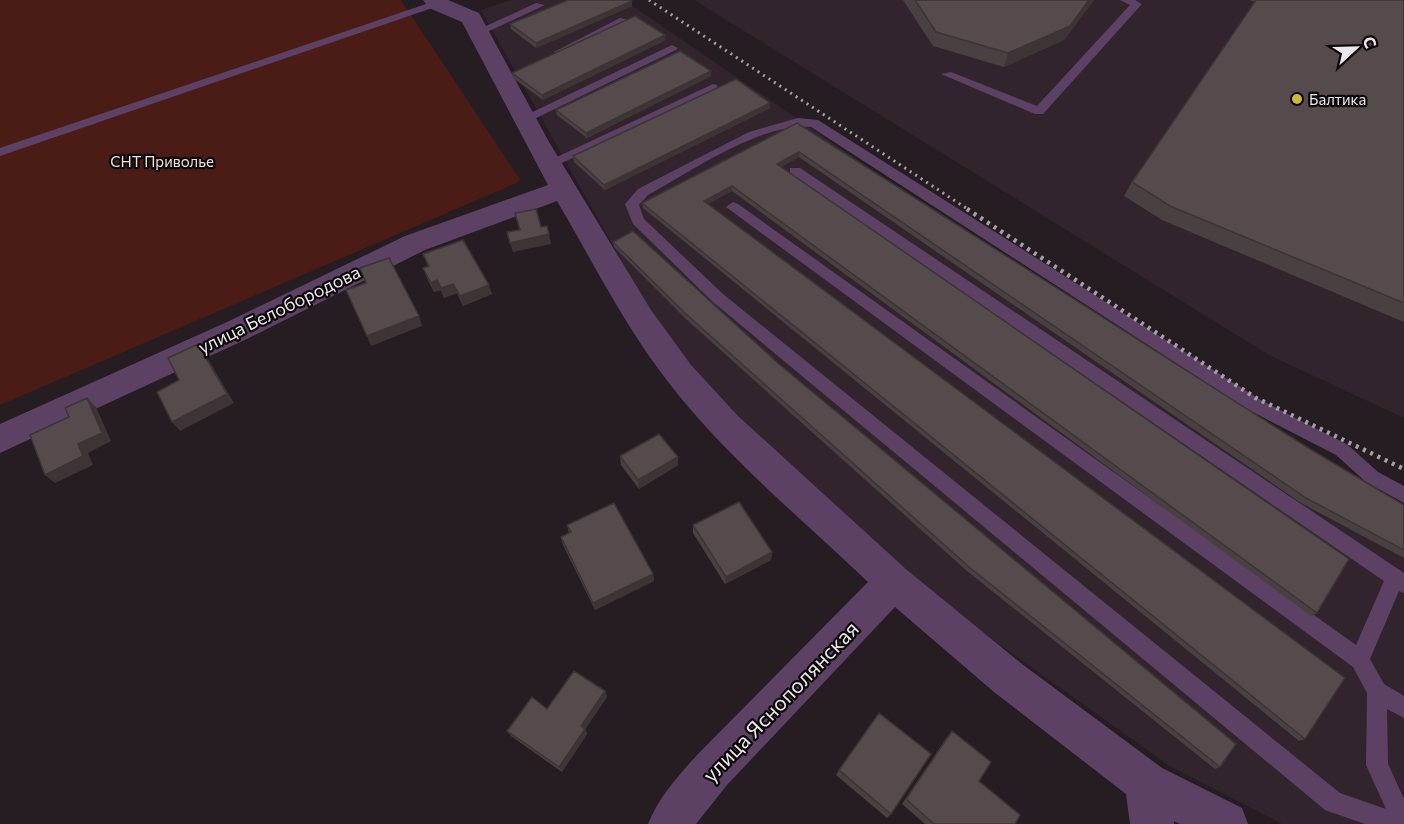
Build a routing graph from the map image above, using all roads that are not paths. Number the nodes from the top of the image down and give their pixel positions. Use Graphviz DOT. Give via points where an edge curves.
graph roads {
  1 [pos="1125,0"];
  2 [pos="435,2"];
  3 [pos="540,4"];
  4 [pos="624,20"];
  5 [pos="479,32"];
  6 [pos="672,48"];
  7 [pos="544,60"];
  8 [pos="947,74"];
  9 [pos="713,88"];
  10 [pos="524,119"];
  11 [pos="0,152"];
  12 [pos="795,171"];
  13 [pos="556,177"];
  14 [pos="733,207"];
  15 [pos="0,439"];
  16 [pos="1404,495"];
  17 [pos="1400,581"];
  18 [pos="894,582"];
  19 [pos="1360,660"];
  20 [pos="1377,691"];
  21 [pos="1404,708"];
  22 [pos="1149,803"];
  23 [pos="670,824"];
  24 [pos="1226,824"];
  25 [pos="1397,824"];
  26 [pos="1404,824"];
  1 -- 8 [label="lane" via="1137,4 1039,111"];
  2 -- 5 [label="street" via="471,18"];
  2 -- 11 [label="lane"];
  3 -- 5 [label="lane"];
  4 -- 7 [label="lane"];
  5 -- 10 [label="street" via="509,77"];
  6 -- 10 [label="lane"];
  9 -- 13 [label="lane"];
  10 -- 13 [label="street"];
  12 -- 17 [label="lane"];
  13 -- 15 [label="street, улица Белобородова"];
  13 -- 18 [label="street" via="640,318 680,374 726,426"];
  14 -- 19 [label="lane"];
  16 -- 25 [label="lane" via="1372,477 1342,450 1253,404 814,123 801,121 764,129 633,200 638,220 718,298 1314,787 1333,802"];
  17 -- 19 [label="lane"];
  18 -- 22 [label="street"];
  18 -- 23 [label="street, улица Яснополянская" via="712,770"];
  19 -- 20 [label="lane"];
  20 -- 21 [label="lane"];
  20 -- 26 [label="lane" via="1377,765"];
  22 -- 24 [label="street"];
}
